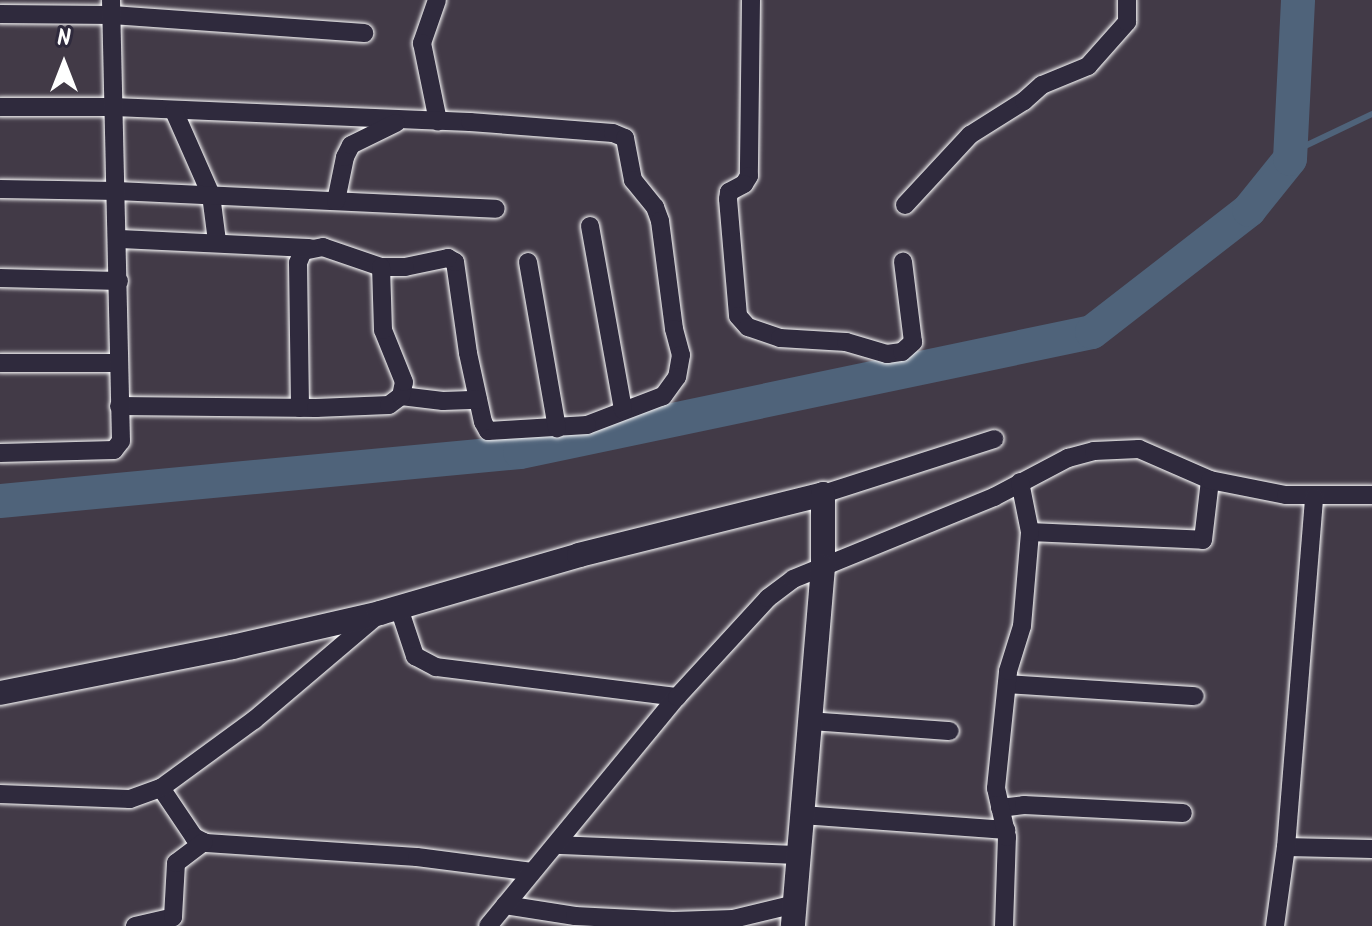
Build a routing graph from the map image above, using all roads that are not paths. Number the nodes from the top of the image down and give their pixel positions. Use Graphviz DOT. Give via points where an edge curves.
graph roads {
  1 [pos="437,0"];
  2 [pos="751,0"];
  3 [pos="1127,0"];
  4 [pos="111,8"];
  5 [pos="0,14"];
  6 [pos="364,33"];
  7 [pos="0,107"];
  8 [pos="114,107"];
  9 [pos="174,111"];
  10 [pos="403,120"];
  11 [pos="438,121"];
  12 [pos="0,189"];
  13 [pos="117,191"];
  14 [pos="211,195"];
  15 [pos="336,201"];
  16 [pos="905,205"];
  17 [pos="496,209"];
  18 [pos="590,226"];
  19 [pos="119,239"];
  20 [pos="217,241"];
  21 [pos="310,248"];
  22 [pos="528,262"];
  23 [pos="903,262"];
  24 [pos="381,267"];
  25 [pos="0,278"];
  26 [pos="119,281"];
  27 [pos="0,363"];
  28 [pos="116,363"];
  29 [pos="401,396"];
  30 [pos="478,400"];
  31 [pos="119,406"];
  32 [pos="300,408"];
  33 [pos="623,410"];
  34 [pos="557,428"];
  35 [pos="994,439"];
  36 [pos="0,453"];
  37 [pos="1210,480"];
  38 [pos="1020,482"];
  39 [pos="823,494"];
  40 [pos="1372,495"];
  41 [pos="1314,497"];
  42 [pos="1030,532"];
  43 [pos="823,567"];
  44 [pos="390,610"];
  45 [pos="1007,684"];
  46 [pos="0,693"];
  47 [pos="1195,696"];
  48 [pos="677,697"];
  49 [pos="810,721"];
  50 [pos="950,731"];
  51 [pos="161,788"];
  52 [pos="0,794"];
  53 [pos="1000,808"];
  54 [pos="1183,813"];
  55 [pos="802,815"];
  56 [pos="1006,830"];
  57 [pos="204,842"];
  58 [pos="558,845"];
  59 [pos="1286,847"];
  60 [pos="1372,849"];
  61 [pos="799,855"];
  62 [pos="532,872"];
  63 [pos="505,905"];
  64 [pos="794,915"];
  65 [pos="135,926"];
  66 [pos="488,926"];
  67 [pos="1004,926"];
  68 [pos="1275,926"];
  1 -- 11 [label="street" via="422,43"];
  2 -- 23 [label="street" via="749,176 728,199 738,316 748,327 780,338 902,352 913,342"];
  3 -- 16 [label="street" via="1127,22 1088,66 1042,85 970,135"];
  4 -- 5 [label="street"];
  4 -- 6 [label="street"];
  4 -- 8 [label="street"];
  7 -- 8 [label="street"];
  8 -- 9 [label="street"];
  8 -- 13 [label="street"];
  9 -- 10 [label="street"];
  9 -- 14 [label="street"];
  10 -- 11 [label="street"];
  10 -- 15 [label="street" via="351,145"];
  11 -- 33 [label="street" via="625,138 633,180 660,221 681,362 663,396"];
  12 -- 13 [label="street"];
  13 -- 14 [label="street"];
  13 -- 19 [label="street"];
  14 -- 15 [label="street"];
  14 -- 20 [label="street"];
  15 -- 17 [label="street"];
  18 -- 33 [label="street"];
  19 -- 20 [label="street"];
  19 -- 26 [label="street"];
  20 -- 21 [label="street"];
  21 -- 24 [label="street" via="336,249"];
  21 -- 32 [label="street" via="298,263"];
  22 -- 34 [label="street"];
  24 -- 29 [label="street" via="383,330 402,375"];
  24 -- 30 [label="street" via="448,258 455,262"];
  25 -- 26 [label="street"];
  26 -- 28 [label="street"];
  27 -- 28 [label="street"];
  28 -- 31 [label="street"];
  29 -- 30 [label="street"];
  29 -- 32 [label="street" via="389,405 367,408"];
  30 -- 34 [label="street" via="488,431"];
  31 -- 32 [label="street"];
  31 -- 36 [label="street" via="121,441 114,450"];
  33 -- 34 [label="street" via="587,425"];
  35 -- 39 [label="street"];
  37 -- 38 [label="street" via="1139,449 1120,449 1068,458"];
  37 -- 41 [label="street"];
  37 -- 42 [label="street" via="1203,540"];
  38 -- 42 [label="street"];
  38 -- 43 [label="street"];
  39 -- 43 [label="street"];
  39 -- 44 [label="street" via="579,555"];
  40 -- 41 [label="street"];
  41 -- 59 [label="street"];
  42 -- 45 [label="street" via="1022,626"];
  43 -- 48 [label="street" via="777,589"];
  43 -- 49 [label="street"];
  44 -- 46 [label="street"];
  44 -- 48 [label="street" via="415,656 436,667"];
  44 -- 51 [label="street"];
  45 -- 47 [label="street"];
  45 -- 53 [label="street" via="996,782"];
  48 -- 58 [label="street"];
  49 -- 50 [label="street"];
  49 -- 55 [label="street"];
  51 -- 52 [label="street" via="130,799"];
  51 -- 57 [label="street" via="194,837"];
  53 -- 54 [label="street"];
  53 -- 56 [label="street"];
  55 -- 56 [label="street"];
  55 -- 61 [label="street"];
  56 -- 67 [label="street"];
  57 -- 62 [label="street" via="417,857"];
  57 -- 65 [label="street" via="176,863 173,917"];
  58 -- 61 [label="street"];
  58 -- 62 [label="street"];
  59 -- 60 [label="street"];
  59 -- 68 [label="street"];
  61 -- 64 [label="street"];
  62 -- 63 [label="street"];
  63 -- 64 [label="street" via="575,916 673,921"];
  63 -- 66 [label="street"];
}
